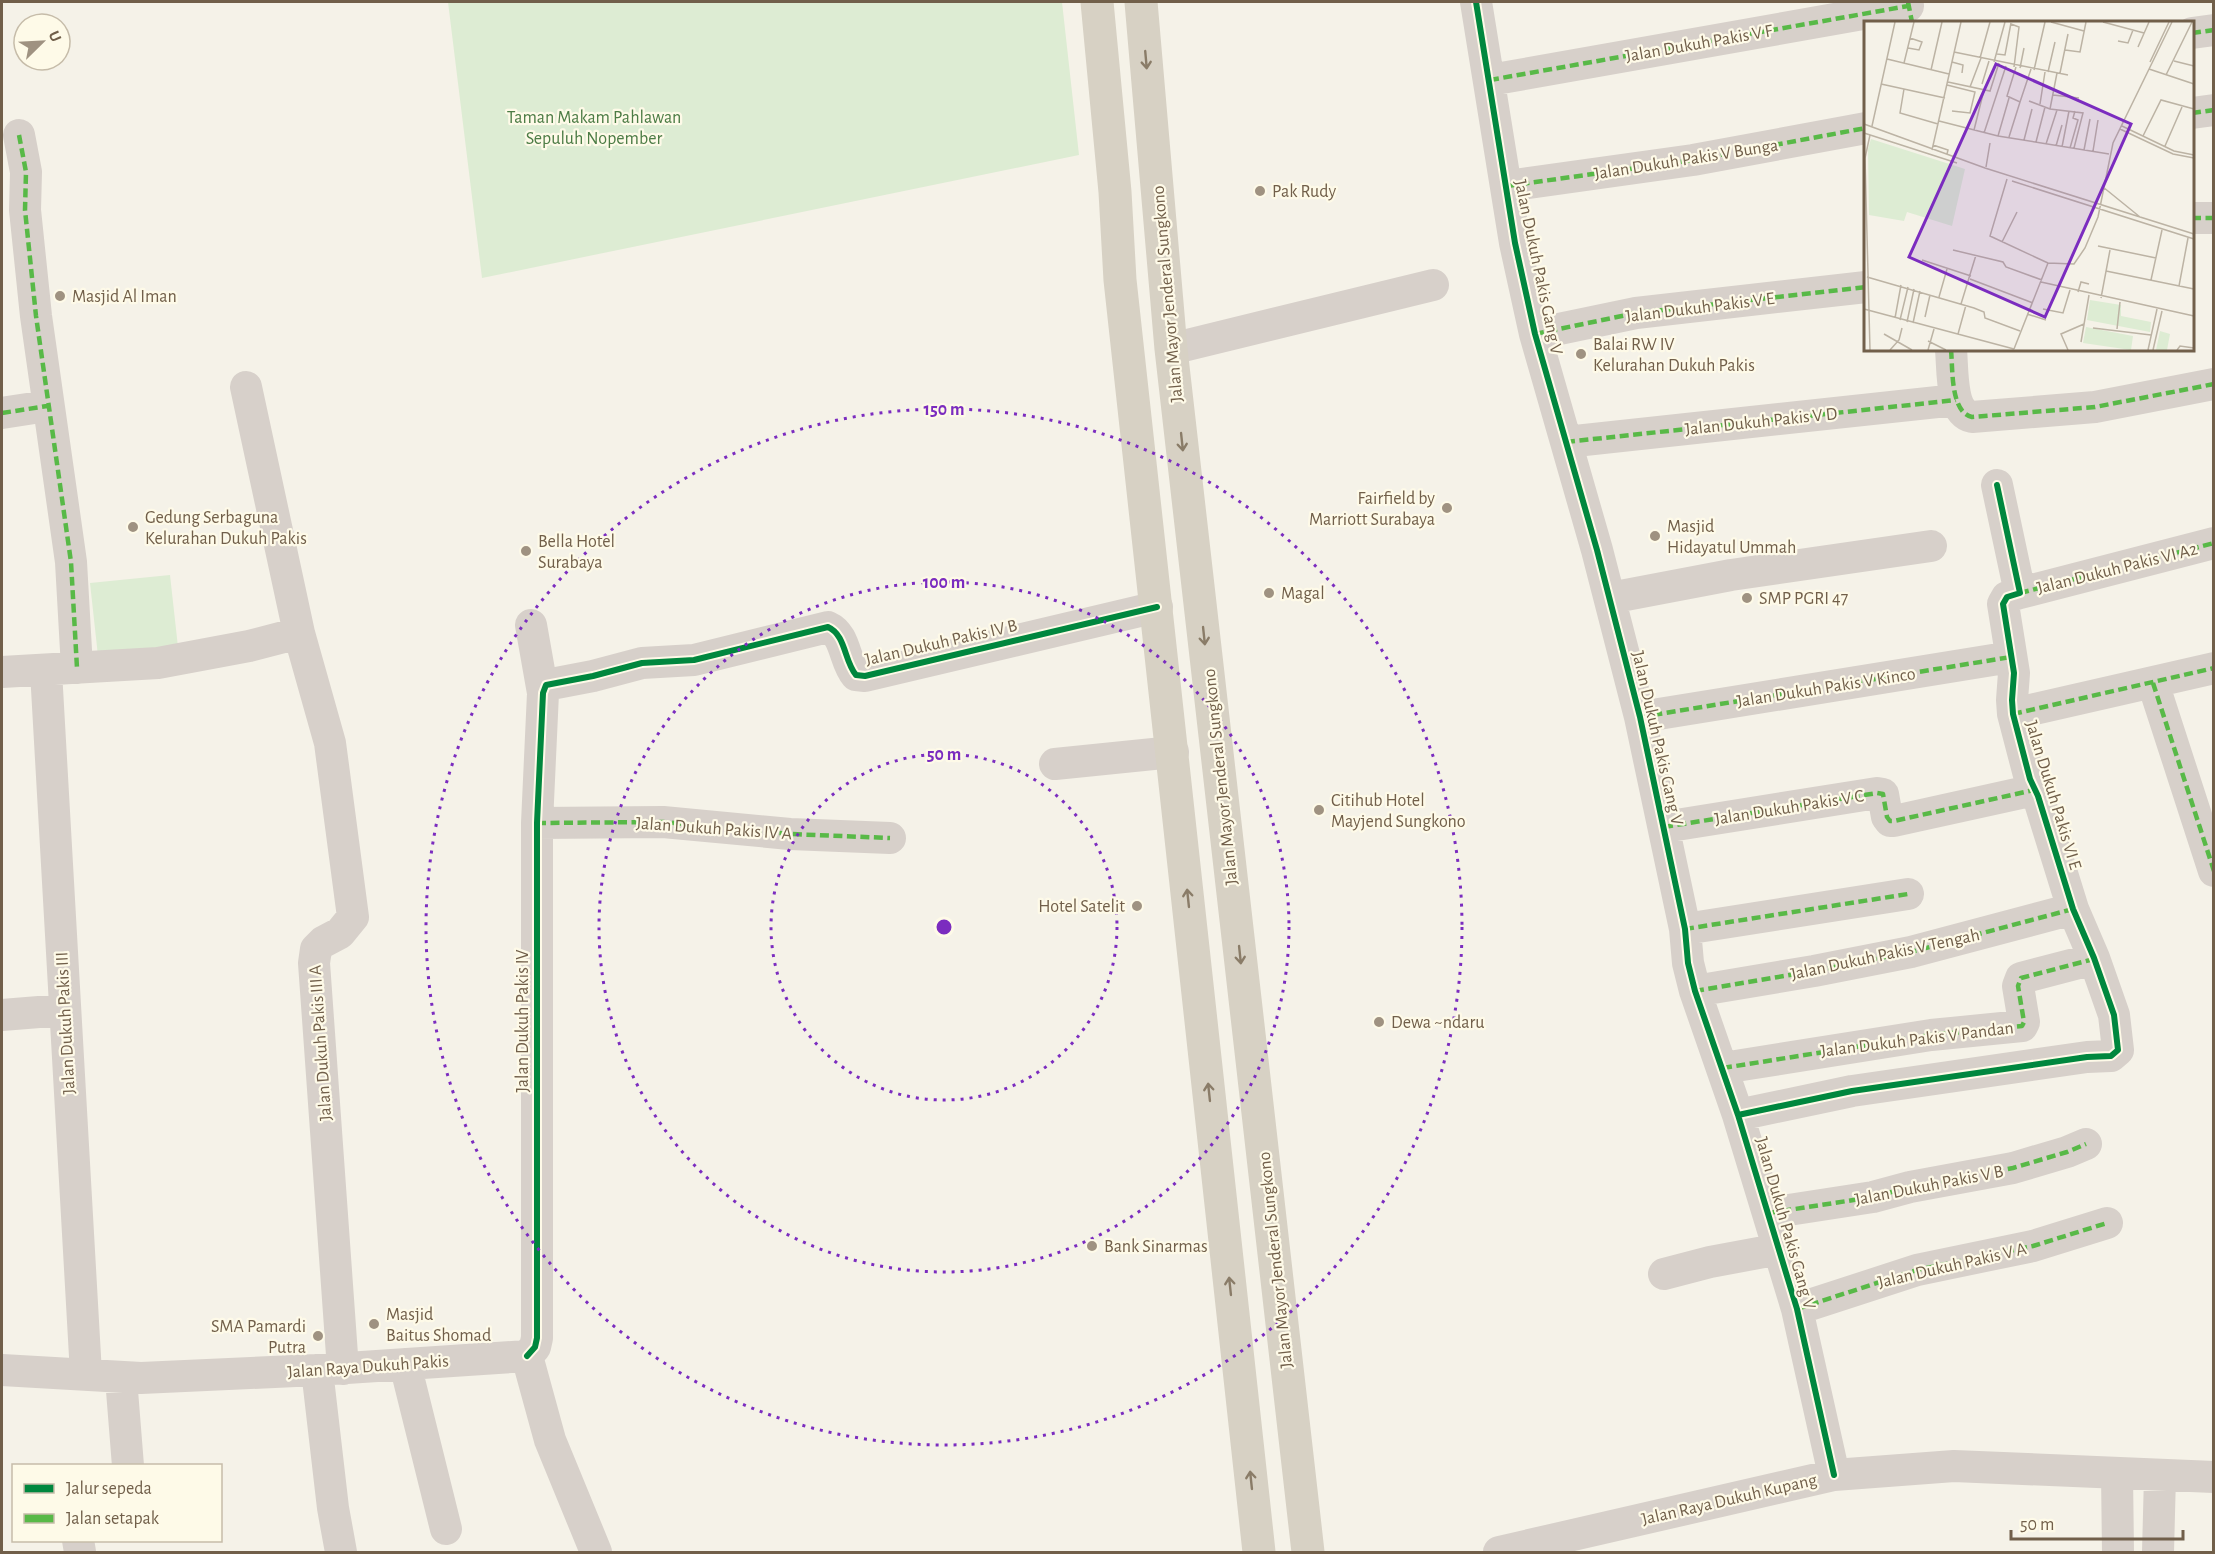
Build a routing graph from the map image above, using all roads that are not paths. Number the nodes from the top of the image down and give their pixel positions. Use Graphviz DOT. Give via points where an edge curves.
graph roads {
  1 [pos="1097,2"];
  2 [pos="1141,2"];
  3 [pos="1476,2"];
  4 [pos="1909,10"];
  5 [pos="2214,30"];
  6 [pos="2194,33"];
  7 [pos="1490,80"];
  8 [pos="2214,110"];
  9 [pos="2194,113"];
  10 [pos="1864,128"];
  11 [pos="19,135"];
  12 [pos="1507,186"];
  13 [pos="2194,218"];
  14 [pos="2214,218"];
  15 [pos="1434,285"];
  16 [pos="1864,287"];
  17 [pos="1126,330"];
  18 [pos="1535,334"];
  19 [pos="1951,351"];
  20 [pos="1172,352"];
  21 [pos="1132,370"];
  22 [pos="2214,384"];
  23 [pos="246,387"];
  24 [pos="47,406"];
  25 [pos="1961,408"];
  26 [pos="2,413"];
  27 [pos="1566,442"];
  28 [pos="1997,484"];
  29 [pos="2214,543"];
  30 [pos="1931,546"];
  31 [pos="2020,593"];
  32 [pos="1610,598"];
  33 [pos="1157,608"];
  34 [pos="531,625"];
  35 [pos="299,633"];
  36 [pos="2011,657"];
  37 [pos="77,668"];
  38 [pos="2214,668"];
  39 [pos="46,671"];
  40 [pos="2,672"];
  41 [pos="2152,683"];
  42 [pos="545,689"];
  43 [pos="2013,714"];
  44 [pos="1640,717"];
  45 [pos="1173,752"];
  46 [pos="1055,764"];
  47 [pos="2034,790"];
  48 [pos="537,824"];
  49 [pos="1664,828"];
  50 [pos="890,838"];
  51 [pos="2214,871"];
  52 [pos="1908,894"];
  53 [pos="2073,909"];
  54 [pos="1685,929"];
  55 [pos="2094,959"];
  56 [pos="1695,991"];
  57 [pos="64,1010"];
  58 [pos="2,1015"];
  59 [pos="1723,1068"];
  60 [pos="1738,1114"];
  61 [pos="2086,1144"];
  62 [pos="1769,1213"];
  63 [pos="2107,1223"];
  64 [pos="1780,1249"];
  65 [pos="1664,1274"];
  66 [pos="1797,1309"];
  67 [pos="527,1356"];
  68 [pos="405,1364"];
  69 [pos="2,1370"];
  70 [pos="330,1370"];
  71 [pos="86,1374"];
  72 [pos="121,1378"];
  73 [pos="128,1464"];
  74 [pos="2117,1474"];
  75 [pos="1834,1475"];
  76 [pos="2160,1476"];
  77 [pos="2214,1477"];
  78 [pos="446,1528"];
  79 [pos="341,1552"];
  80 [pos="596,1552"];
  81 [pos="1259,1552"];
  82 [pos="1308,1552"];
  83 [pos="1499,1552"];
  84 [pos="2118,1552"];
  85 [pos="2158,1552"];
  1 -- 17 [label="main road"];
  2 -- 20 [label="main road, Jalan Mayor Jenderal Sungkono, one-way"];
  3 -- 7 [label="street, Jalan Dukuh Pakis Gang V"];
  4 -- 7 [label="street, Jalan Dukuh Pakis V F"];
  5 -- 6 [label="street"];
  7 -- 12 [label="street, Jalan Dukuh Pakis Gang V"];
  8 -- 9 [label="street"];
  10 -- 12 [label="street, Jalan Dukuh Pakis V Bunga" via="1693,160"];
  11 -- 24 [label="street" via="26,172 25,210"];
  12 -- 18 [label="street, Jalan Dukuh Pakis Gang V"];
  13 -- 14 [label="street"];
  15 -- 20 [label="street"];
  16 -- 18 [label="street, Jalan Dukuh Pakis V E" via="1636,314"];
  17 -- 20 [label="main road" via="1137,354 1146,358"];
  17 -- 21 [label="main road"];
  18 -- 27 [label="street, Jalan Dukuh Pakis Gang V"];
  19 -- 25 [label="street"];
  20 -- 21 [label="main road"];
  20 -- 82 [label="main road, Jalan Mayor Jenderal Sungkono, one-way"];
  21 -- 33 [label="main road"];
  22 -- 25 [label="street, Jalan Dukuh Pakis V D" via="2095,407 1979,418"];
  23 -- 35 [label="street"];
  24 -- 26 [label="street"];
  24 -- 37 [label="street" via="71,562"];
  25 -- 27 [label="street, Jalan Dukuh Pakis V D"];
  27 -- 32 [label="street, Jalan Dukuh Pakis Gang V"];
  28 -- 31 [label="street"];
  29 -- 31 [label="street, Jalan Dukuh Pakis VI A2"];
  30 -- 32 [label="street" via="1731,575"];
  31 -- 36 [label="street, Jalan Dukuh Pakis VI E" via="2007,597 2003,604"];
  32 -- 44 [label="street, Jalan Dukuh Pakis Gang V"];
  33 -- 42 [label="street, Jalan Dukuh Pakis IV B" via="865,676 856,675 851,669 839,637 828,627 694,660 642,663"];
  33 -- 45 [label="main road"];
  34 -- 42 [label="street, Jalan Dukuh Pakis IV"];
  35 -- 37 [label="street" via="158,663"];
  35 -- 70 [label="street, Jalan Dukuh Pakis III A" via="330,743 353,917 340,933 316,949 314,963"];
  36 -- 43 [label="street, Jalan Dukuh Pakis VI E"];
  36 -- 44 [label="street, Jalan Dukuh Pakis V Kinco"];
  37 -- 39 [label="street"];
  38 -- 41 [label="street"];
  39 -- 40 [label="street"];
  39 -- 57 [label="street, Jalan Dukuh Pakis III"];
  41 -- 43 [label="street"];
  41 -- 51 [label="street"];
  42 -- 48 [label="street, Jalan Dukuh Pakis IV"];
  43 -- 47 [label="street, Jalan Dukuh Pakis VI E"];
  44 -- 49 [label="street, Jalan Dukuh Pakis Gang V"];
  45 -- 46 [label="street"];
  81 -- 45 [label="main road, one-way"];
  47 -- 49 [label="street, Jalan Dukuh Pakis V C" via="1894,821 1887,817 1883,795 1877,793"];
  47 -- 53 [label="street, Jalan Dukuh Pakis VI E"];
  48 -- 50 [label="street, Jalan Dukuh Pakis IV A" via="672,823"];
  48 -- 67 [label="street, Jalan Dukuh Pakis IV" via="537,1314 535,1347"];
  49 -- 54 [label="street, Jalan Dukuh Pakis Gang V"];
  52 -- 54 [label="street"];
  53 -- 55 [label="street, Jalan Dukuh Pakis VI E"];
  53 -- 56 [label="street, Jalan Dukuh Pakis V Tengah" via="1911,951"];
  54 -- 56 [label="street, Jalan Dukuh Pakis Gang V"];
  55 -- 59 [label="street, Jalan Dukuh Pakis V Pandan" via="2021,978 2018,986 2022,1026 1931,1035"];
  55 -- 60 [label="street, Jalan Dukuh Pakis VI E" via="2114,1015 2118,1050 2111,1056 1852,1091"];
  56 -- 59 [label="street, Jalan Dukuh Pakis Gang V"];
  57 -- 58 [label="street"];
  57 -- 71 [label="street, Jalan Dukuh Pakis III"];
  59 -- 60 [label="street, Jalan Dukuh Pakis Gang V"];
  60 -- 62 [label="street, Jalan Dukuh Pakis Gang V"];
  61 -- 62 [label="street, Jalan Dukuh Pakis V B" via="2013,1168 1873,1197"];
  62 -- 64 [label="street, Jalan Dukuh Pakis Gang V"];
  63 -- 66 [label="street, Jalan Dukuh Pakis V A" via="2033,1246 1917,1270"];
  64 -- 65 [label="street"];
  64 -- 66 [label="street, Jalan Dukuh Pakis Gang V"];
  66 -- 75 [label="street, Jalan Dukuh Pakis Gang V"];
  67 -- 68 [label="street, Jalan Raya Dukuh Pakis"];
  67 -- 80 [label="street" via="550,1440"];
  68 -- 70 [label="street, Jalan Raya Dukuh Pakis"];
  68 -- 78 [label="street"];
  69 -- 71 [label="street, Jalan Raya Dukuh Pakis"];
  70 -- 72 [label="street, Jalan Raya Dukuh Pakis"];
  70 -- 79 [label="street" via="333,1508"];
  71 -- 72 [label="street, Jalan Raya Dukuh Pakis"];
  72 -- 73 [label="street"];
  74 -- 75 [label="street, Jalan Raya Dukuh Kupang" via="1954,1466"];
  74 -- 76 [label="street, Jalan Raya Dukuh Kupang"];
  74 -- 84 [label="street"];
  75 -- 83 [label="street, Jalan Raya Dukuh Kupang"];
  76 -- 77 [label="street, Jalan Raya Dukuh Kupang"];
  76 -- 85 [label="street"];
}
